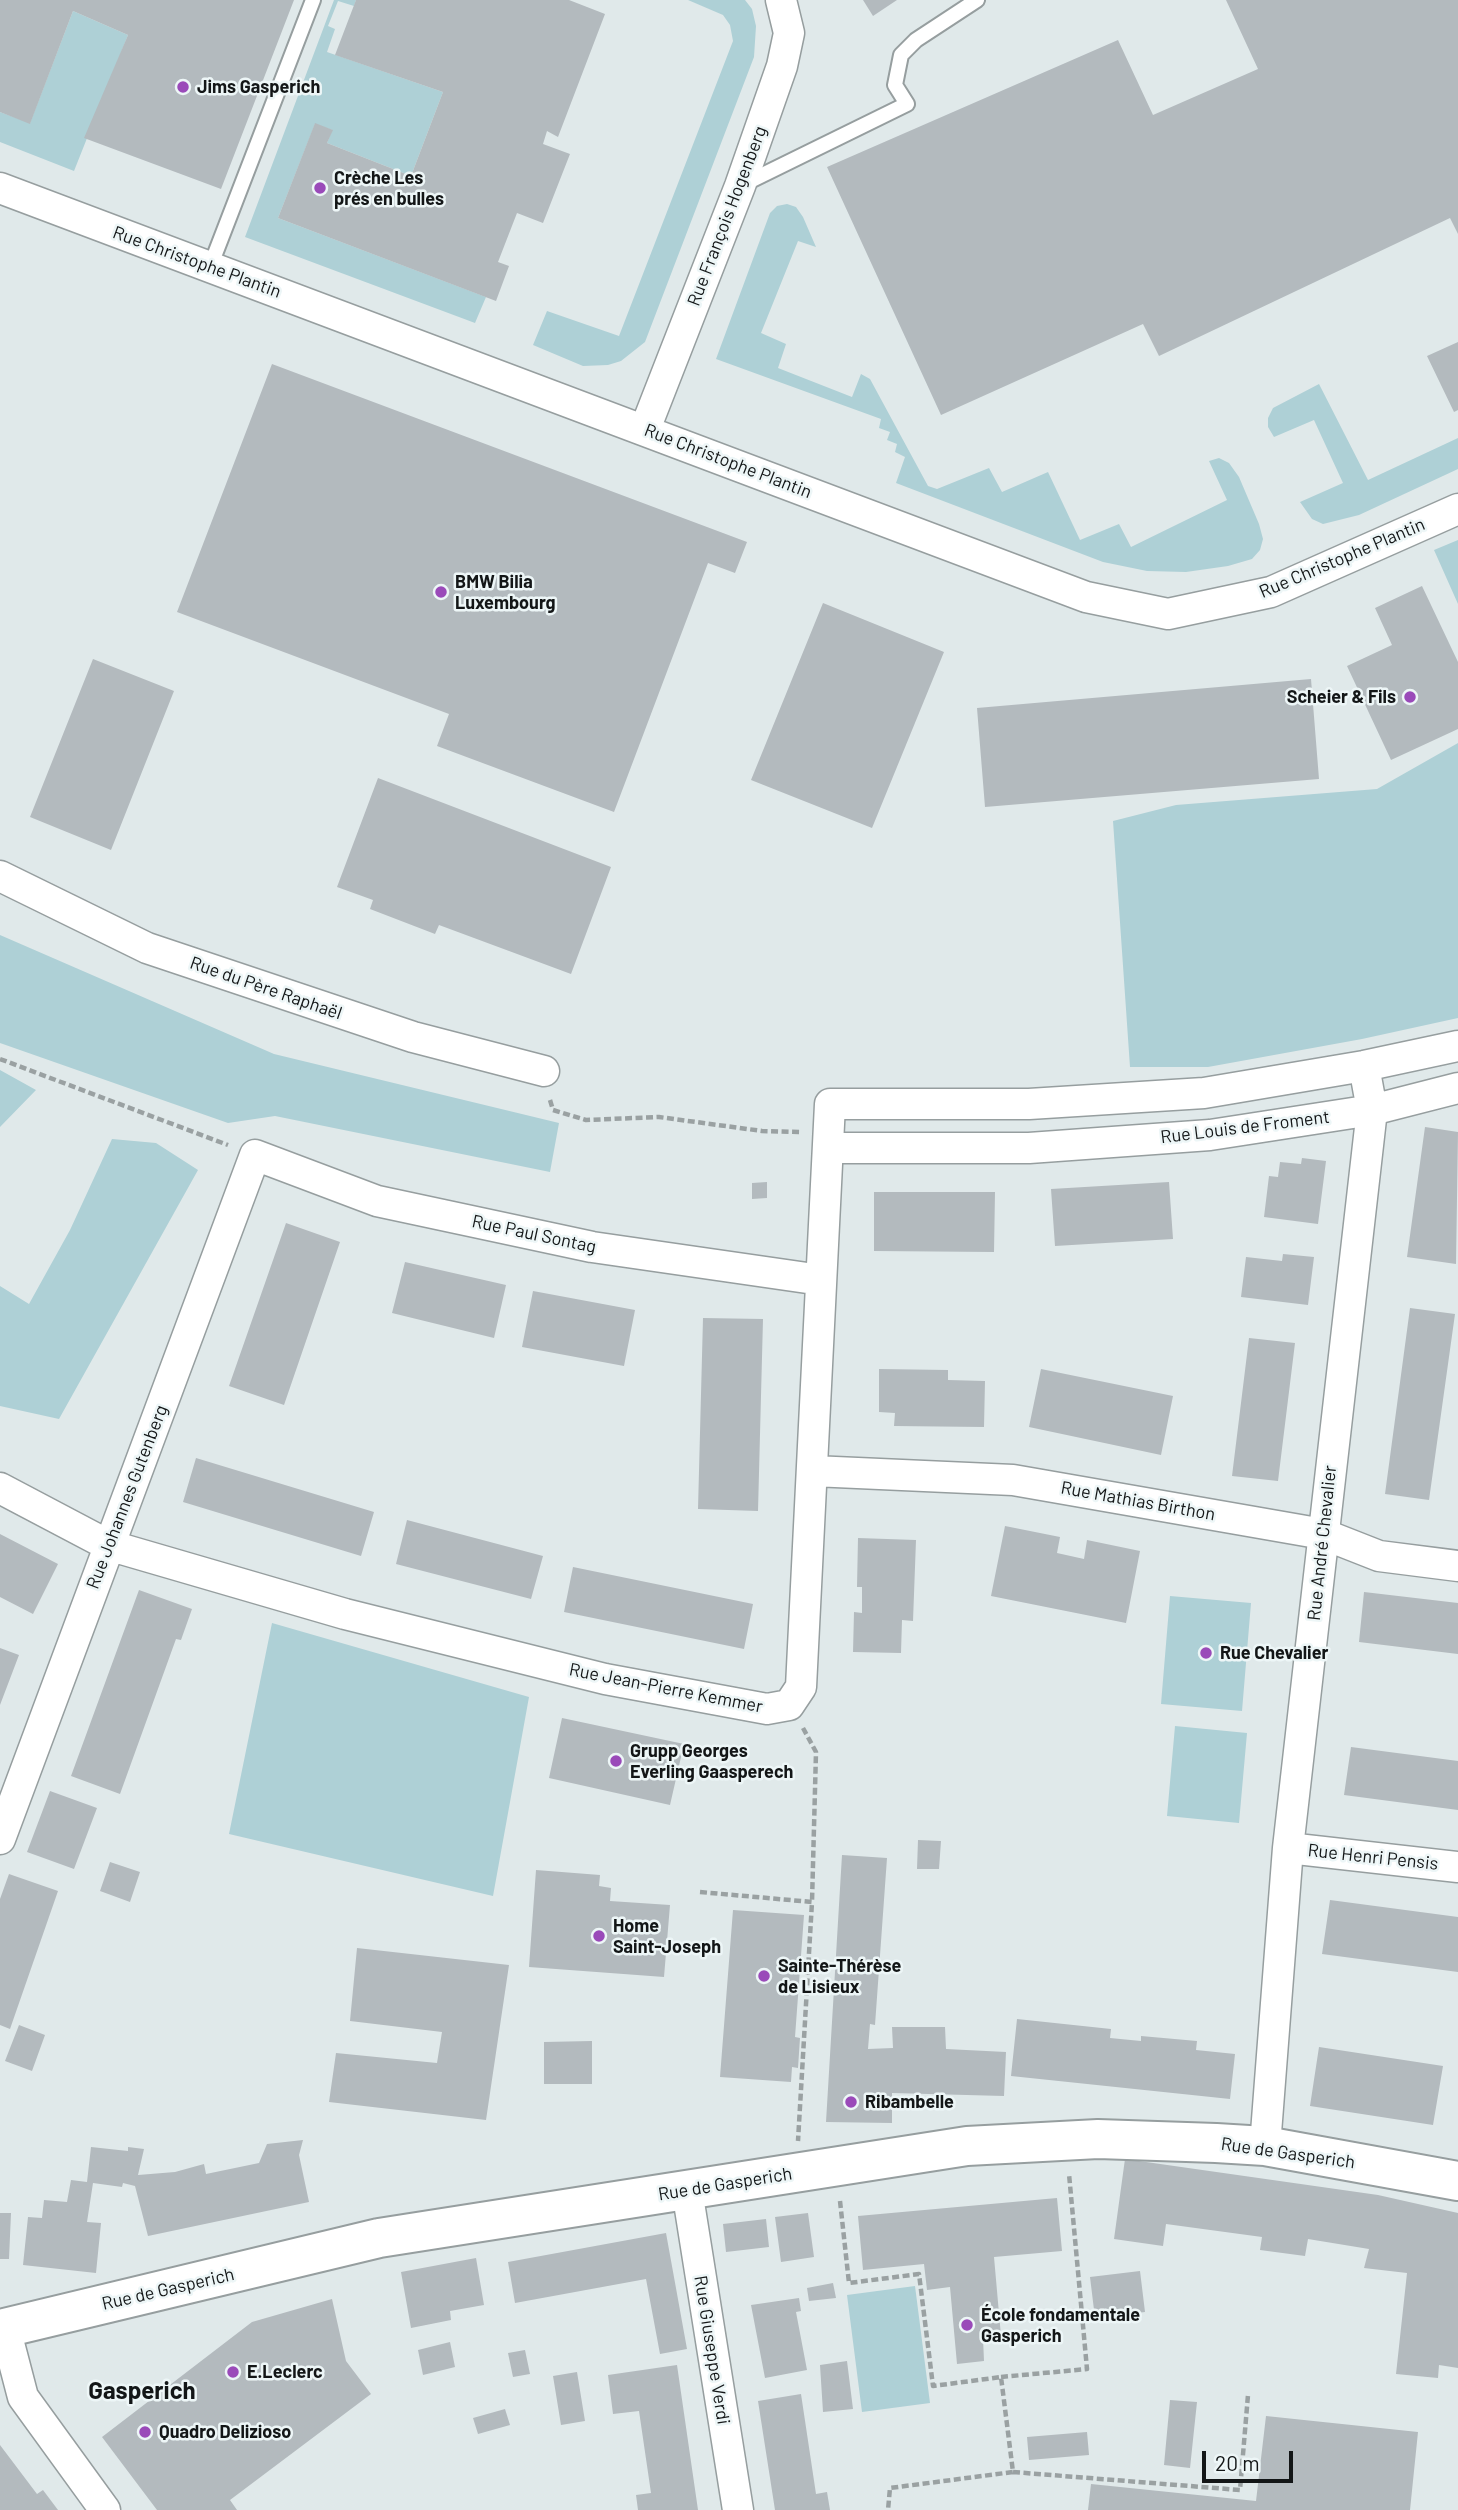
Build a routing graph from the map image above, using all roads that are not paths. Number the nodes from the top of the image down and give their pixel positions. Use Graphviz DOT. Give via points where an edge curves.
graph roads {
  1 [pos="313,0"];
  2 [pos="781,0"];
  3 [pos="977,0"];
  4 [pos="740,186"];
  5 [pos="0,188"];
  6 [pos="210,267"];
  7 [pos="646,429"];
  8 [pos="1458,509"];
  9 [pos="0,876"];
  10 [pos="1458,1046"];
  11 [pos="1364,1066"];
  12 [pos="544,1071"];
  13 [pos="1458,1088"];
  14 [pos="1029,1104"];
  15 [pos="1372,1110"];
  16 [pos="829,1140"];
  17 [pos="1029,1148"];
  18 [pos="255,1155"];
  19 [pos="821,1280"];
  20 [pos="813,1471"];
  21 [pos="0,1488"];
  22 [pos="1322,1534"];
  23 [pos="108,1545"];
  24 [pos="1458,1566"];
  25 [pos="0,1839"];
  26 [pos="1288,1848"];
  27 [pos="1458,1867"];
  28 [pos="1265,2146"];
  29 [pos="1458,2181"];
  30 [pos="687,2190"];
  31 [pos="2,2328"];
  32 [pos="105,2510"];
  33 [pos="738,2510"];
  1 -- 6 [label="lane"];
  2 -- 4 [label="street, Rue François Hogenberg" via="789,33 782,66"];
  3 -- 4 [label="lane" via="901,55 895,85 907,104"];
  4 -- 7 [label="street, Rue François Hogenberg"];
  5 -- 6 [label="street, Rue Christophe Plantin"];
  6 -- 7 [label="street, Rue Christophe Plantin"];
  7 -- 8 [label="street, Rue Christophe Plantin" via="1086,597 1168,614 1271,592"];
  9 -- 12 [label="street, Rue du Père Raphaël" via="148,948 413,1037"];
  10 -- 11 [label="street"];
  11 -- 14 [label="street" via="1203,1093"];
  11 -- 15 [label="street, Rue André Chevalier"];
  13 -- 15 [label="street, Rue Louis de Froment"];
  14 -- 16 [label="street" via="830,1104"];
  14 -- 17 [label="street"];
  15 -- 17 [label="street, Rue Louis de Froment" via="1210,1135"];
  15 -- 22 [label="street, Rue André Chevalier"];
  16 -- 17 [label="street, Rue Louis de Froment"];
  16 -- 19 [label="street, Rue Jean-Pierre Kemmer"];
  18 -- 19 [label="street, Rue Paul Sontag" via="377,1202 592,1247"];
  18 -- 23 [label="street, Rue Johannes Gutenberg"];
  19 -- 20 [label="street, Rue Jean-Pierre Kemmer"];
  20 -- 22 [label="street, Rue Mathias Birthon" via="1013,1480"];
  20 -- 23 [label="street, Rue Jean-Pierre Kemmer" via="802,1687 789,1705 767,1709 605,1679 345,1614"];
  21 -- 23 [label="street, Rue Jean-Pierre Kemmer"];
  22 -- 24 [label="street, Rue Mathias Birthon" via="1379,1556"];
  22 -- 26 [label="street, Rue André Chevalier"];
  23 -- 25 [label="street, Rue Johannes Gutenberg"];
  26 -- 27 [label="street, Rue Henri Pensis"];
  26 -- 28 [label="street, Rue André Chevalier"];
  28 -- 29 [label="street, Rue de Gasperich"];
  28 -- 30 [label="street, Rue de Gasperich" via="1157,2139 967,2146"];
  30 -- 31 [label="street, Rue de Gasperich" via="379,2238"];
  30 -- 33 [label="street, Rue Giuseppe Verdi"];
  31 -- 32 [label="street" via="23,2397"];
}
